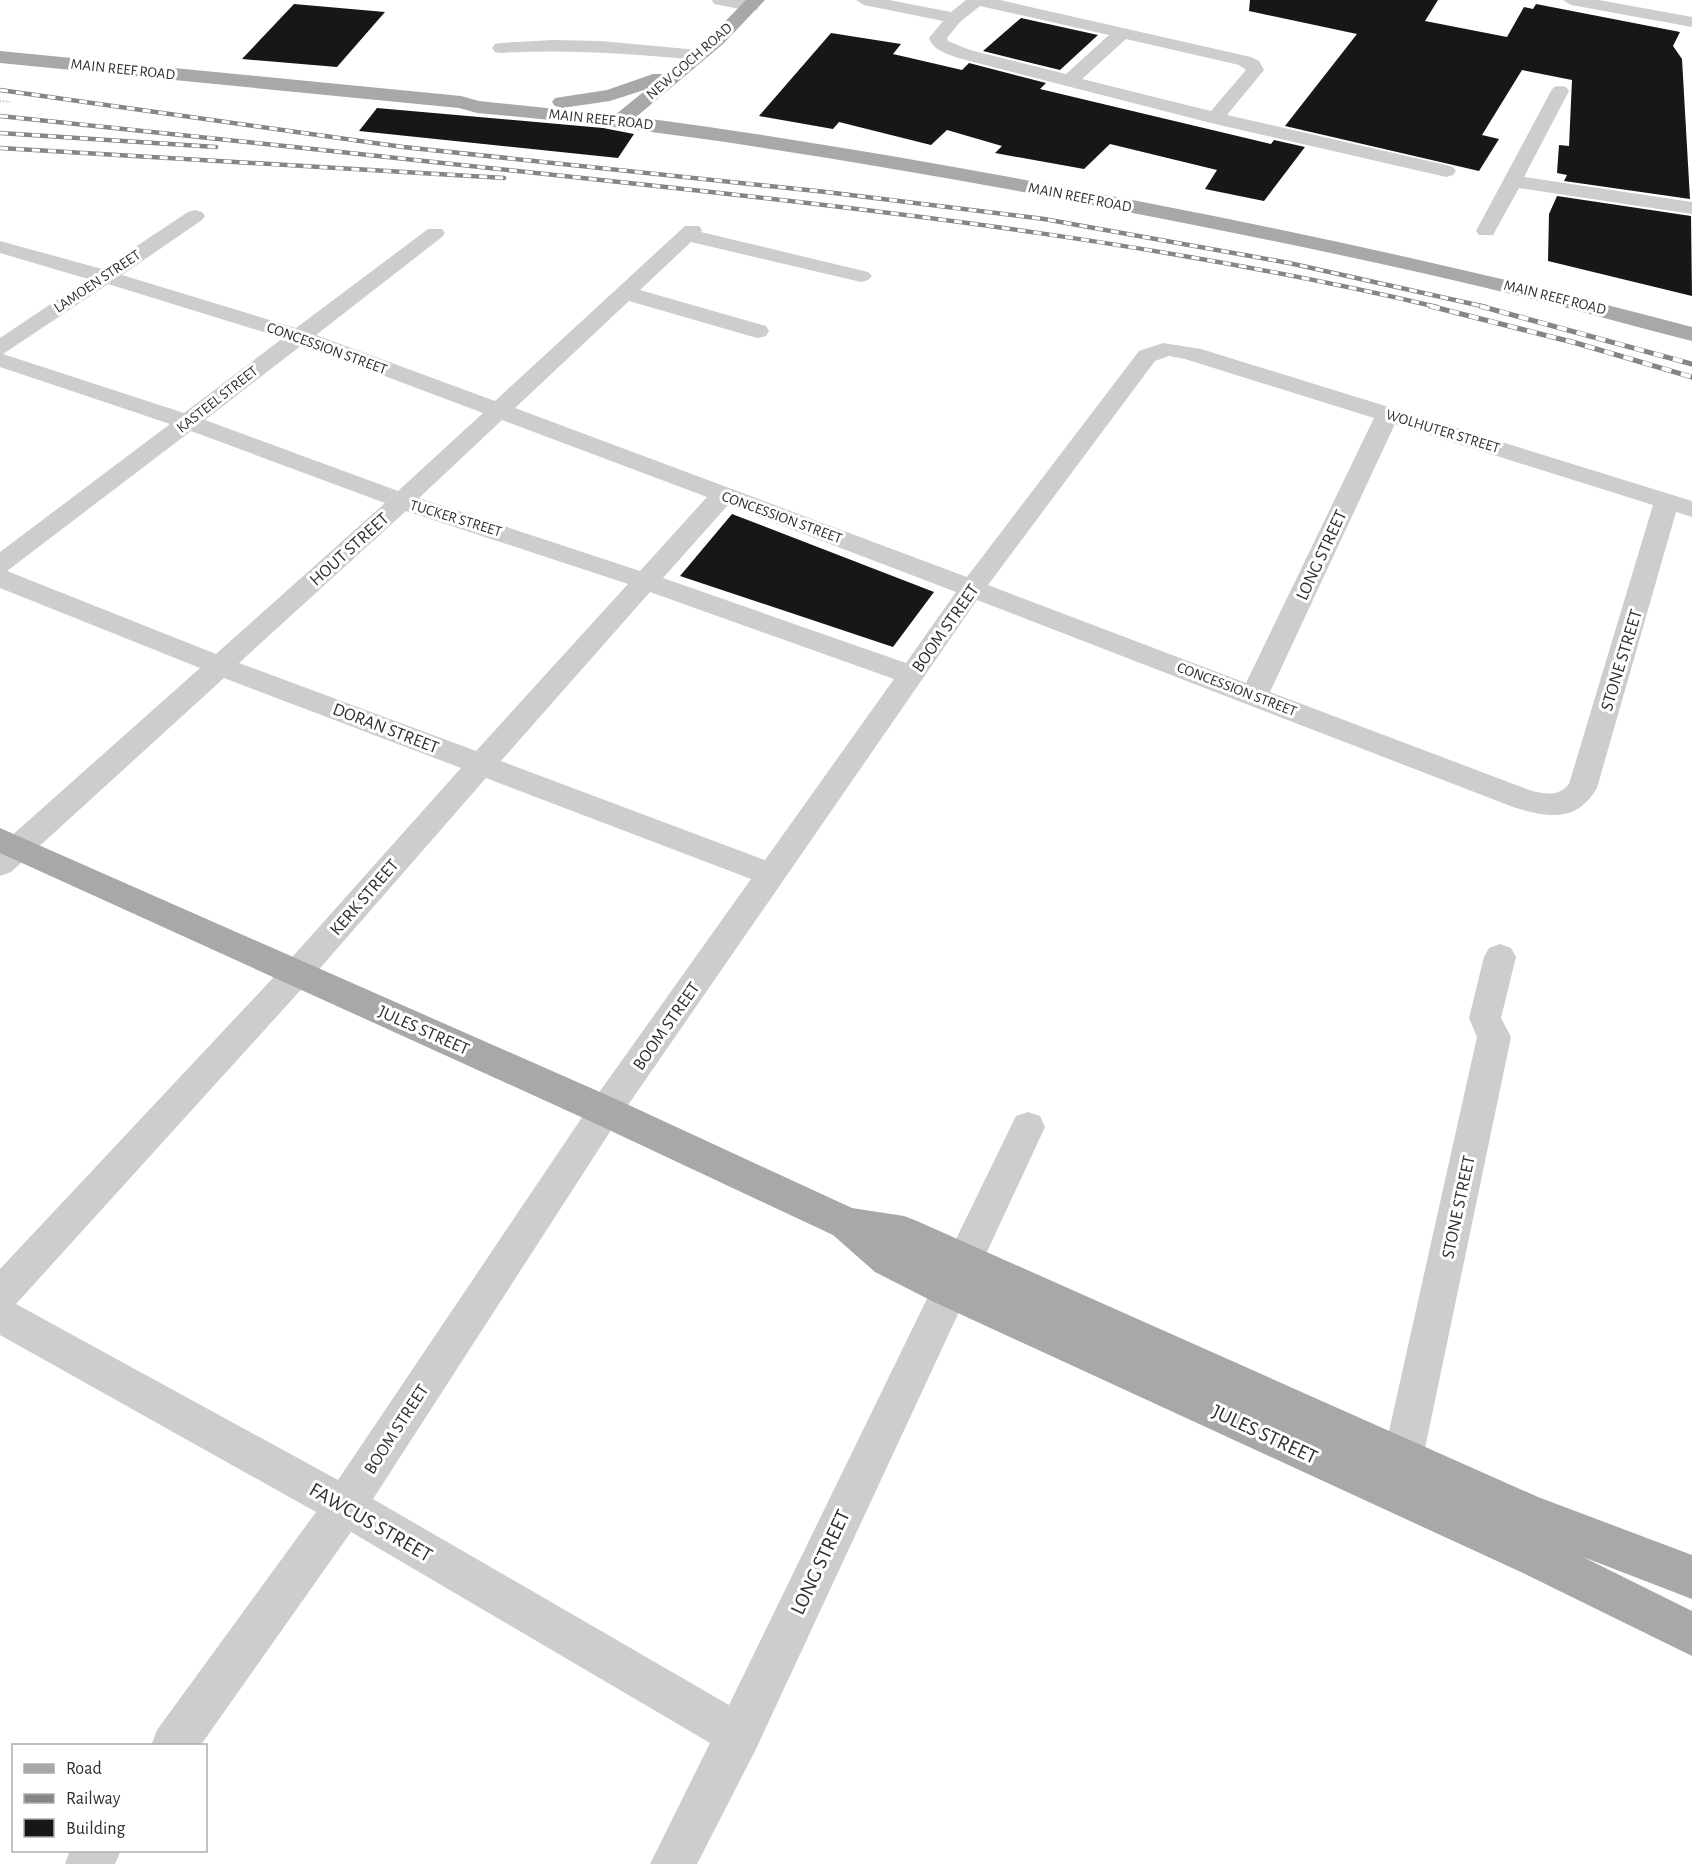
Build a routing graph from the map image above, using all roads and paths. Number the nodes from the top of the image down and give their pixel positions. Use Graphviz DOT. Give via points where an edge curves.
graph roads {
  1 [pos="720,0"];
  2 [pos="864,0"];
  3 [pos="978,0"];
  4 [pos="1571,0"];
  5 [pos="887,2"];
  6 [pos="753,3"];
  7 [pos="954,18"];
  8 [pos="1692,22"];
  9 [pos="1123,32"];
  10 [pos="501,48"];
  11 [pos="698,55"];
  12 [pos="0,57"];
  13 [pos="670,79"];
  14 [pos="1070,80"];
  15 [pos="1560,91"];
  16 [pos="0,101"];
  17 [pos="10,102"];
  18 [pos="461,102"];
  19 [pos="554,103"];
  20 [pos="678,108"];
  21 [pos="628,114"];
  22 [pos="1215,118"];
  23 [pos="1446,171"];
  24 [pos="1511,182"];
  25 [pos="1692,208"];
  26 [pos="195,216"];
  27 [pos="1486,231"];
  28 [pos="435,233"];
  29 [pos="0,247"];
  30 [pos="105,276"];
  31 [pos="861,276"];
  32 [pos="624,293"];
  33 [pos="1667,307"];
  34 [pos="758,331"];
  35 [pos="1692,334"];
  36 [pos="299,336"];
  37 [pos="0,348"];
  38 [pos="1193,354"];
  39 [pos="0,360"];
  40 [pos="497,411"];
  41 [pos="1388,414"];
  42 [pos="188,422"];
  43 [pos="723,495"];
  44 [pos="402,501"];
  45 [pos="1680,505"];
  46 [pos="0,565"];
  47 [pos="0,578"];
  48 [pos="645,581"];
  49 [pos="972,590"];
  50 [pos="220,666"];
  51 [pos="912,675"];
  52 [pos="1254,696"];
  53 [pos="481,764"];
  54 [pos="1557,806"];
  55 [pos="6,851"];
  56 [pos="773,875"];
  57 [pos="1500,957"];
  58 [pos="297,973"];
  59 [pos="605,1111"];
  60 [pos="1028,1127"];
  61 [pos="955,1273"];
  62 [pos="0,1295"];
  63 [pos="0,1315"];
  64 [pos="1403,1458"];
  65 [pos="345,1506"];
  66 [pos="1692,1577"];
  67 [pos="1692,1634"];
  68 [pos="739,1735"];
  69 [pos="174,1744"];
  70 [pos="97,1852"];
  71 [pos="88,1864"];
  72 [pos="673,1864"];
  1 -- 6 [label="street"];
  2 -- 5 [label="street"];
  3 -- 7 [label="street"];
  3 -- 9 [label="street"];
  4 -- 8 [label="street"];
  5 -- 7 [label="street"];
  6 -- 11 [label="main road, NEW GOCH ROAD"];
  7 -- 14 [label="street" via="938,38 949,49"];
  9 -- 14 [label="street"];
  9 -- 22 [label="street" via="1253,65 1255,70"];
  10 -- 11 [label="street" via="585,45"];
  11 -- 13 [label="main road, NEW GOCH ROAD"];
  12 -- 18 [label="main road, MAIN REEF ROAD"];
  13 -- 19 [label="main road" via="610,95"];
  13 -- 20 [label="main road"];
  13 -- 21 [label="main road, NEW GOCH ROAD"];
  14 -- 22 [label="street"];
  15 -- 24 [label="street"];
  16 -- 17 [label="path"];
  18 -- 19 [label="main road, MAIN REEF ROAD" via="483,97"];
  18 -- 21 [label="main road, MAIN REEF ROAD" via="477,107"];
  19 -- 21 [label="main road, MAIN REEF ROAD"];
  20 -- 21 [label="main road, MAIN REEF ROAD"];
  20 -- 33 [label="main road, MAIN REEF ROAD" via="1238,209 1475,259"];
  21 -- 35 [label="main road, MAIN REEF ROAD" via="1323,244 1517,288"];
  22 -- 23 [label="street"];
  24 -- 25 [label="street"];
  24 -- 27 [label="street"];
  26 -- 30 [label="street, LAMOEN STREET"];
  28 -- 36 [label="street, KASTEEL STREET"];
  29 -- 30 [label="street, CONCESSION STREET"];
  30 -- 36 [label="street, CONCESSION STREET"];
  30 -- 37 [label="street, LAMOEN STREET"];
  31 -- 32 [label="street, HOUT STREET" via="690,232"];
  32 -- 34 [label="street"];
  32 -- 40 [label="street, HOUT STREET"];
  36 -- 40 [label="street, CONCESSION STREET"];
  36 -- 42 [label="street, KASTEEL STREET"];
  38 -- 41 [label="street, WOLHUTER STREET"];
  38 -- 49 [label="street, BOOM STREET" via="1164,349 1147,356"];
  39 -- 42 [label="street, TUCKER STREET"];
  40 -- 43 [label="street, CONCESSION STREET"];
  40 -- 44 [label="street, HOUT STREET"];
  41 -- 45 [label="street, WOLHUTER STREET"];
  41 -- 52 [label="street, LONG STREET"];
  42 -- 44 [label="street, TUCKER STREET"];
  42 -- 46 [label="street, KASTEEL STREET"];
  43 -- 48 [label="street, KERK STREET"];
  43 -- 49 [label="street, CONCESSION STREET"];
  44 -- 48 [label="street, TUCKER STREET"];
  44 -- 50 [label="street, HOUT STREET"];
  45 -- 54 [label="street, STONE STREET" via="1582,788 1576,797"];
  47 -- 50 [label="street, DORAN STREET"];
  48 -- 51 [label="street, TUCKER STREET"];
  48 -- 53 [label="street, KERK STREET"];
  49 -- 51 [label="street, BOOM STREET"];
  49 -- 52 [label="street, CONCESSION STREET"];
  50 -- 53 [label="street, DORAN STREET"];
  50 -- 55 [label="street, HOUT STREET"];
  51 -- 56 [label="street, BOOM STREET"];
  52 -- 54 [label="street, CONCESSION STREET" via="1523,799"];
  53 -- 56 [label="street, DORAN STREET"];
  53 -- 58 [label="street, KERK STREET"];
  55 -- 58 [label="main road, JULES STREET"];
  56 -- 59 [label="street, BOOM STREET"];
  57 -- 64 [label="street, STONE STREET" via="1485,1018 1494,1037"];
  58 -- 59 [label="main road, JULES STREET"];
  58 -- 62 [label="street, KERK STREET"];
  59 -- 61 [label="main road, JULES STREET" via="846,1223 890,1260"];
  59 -- 65 [label="street, BOOM STREET"];
  60 -- 61 [label="street, LONG STREET"];
  61 -- 64 [label="main road, JULES STREET"];
  61 -- 67 [label="main road, JULES STREET"];
  61 -- 68 [label="street, LONG STREET"];
  63 -- 65 [label="street, FAWCUS STREET"];
  64 -- 66 [label="main road, JULES STREET" via="1531,1516"];
  65 -- 68 [label="street, FAWCUS STREET"];
  65 -- 69 [label="street, BOOM STREET"];
  68 -- 72 [label="street, LONG STREET"];
  70 -- 71 [label="street"];
}
